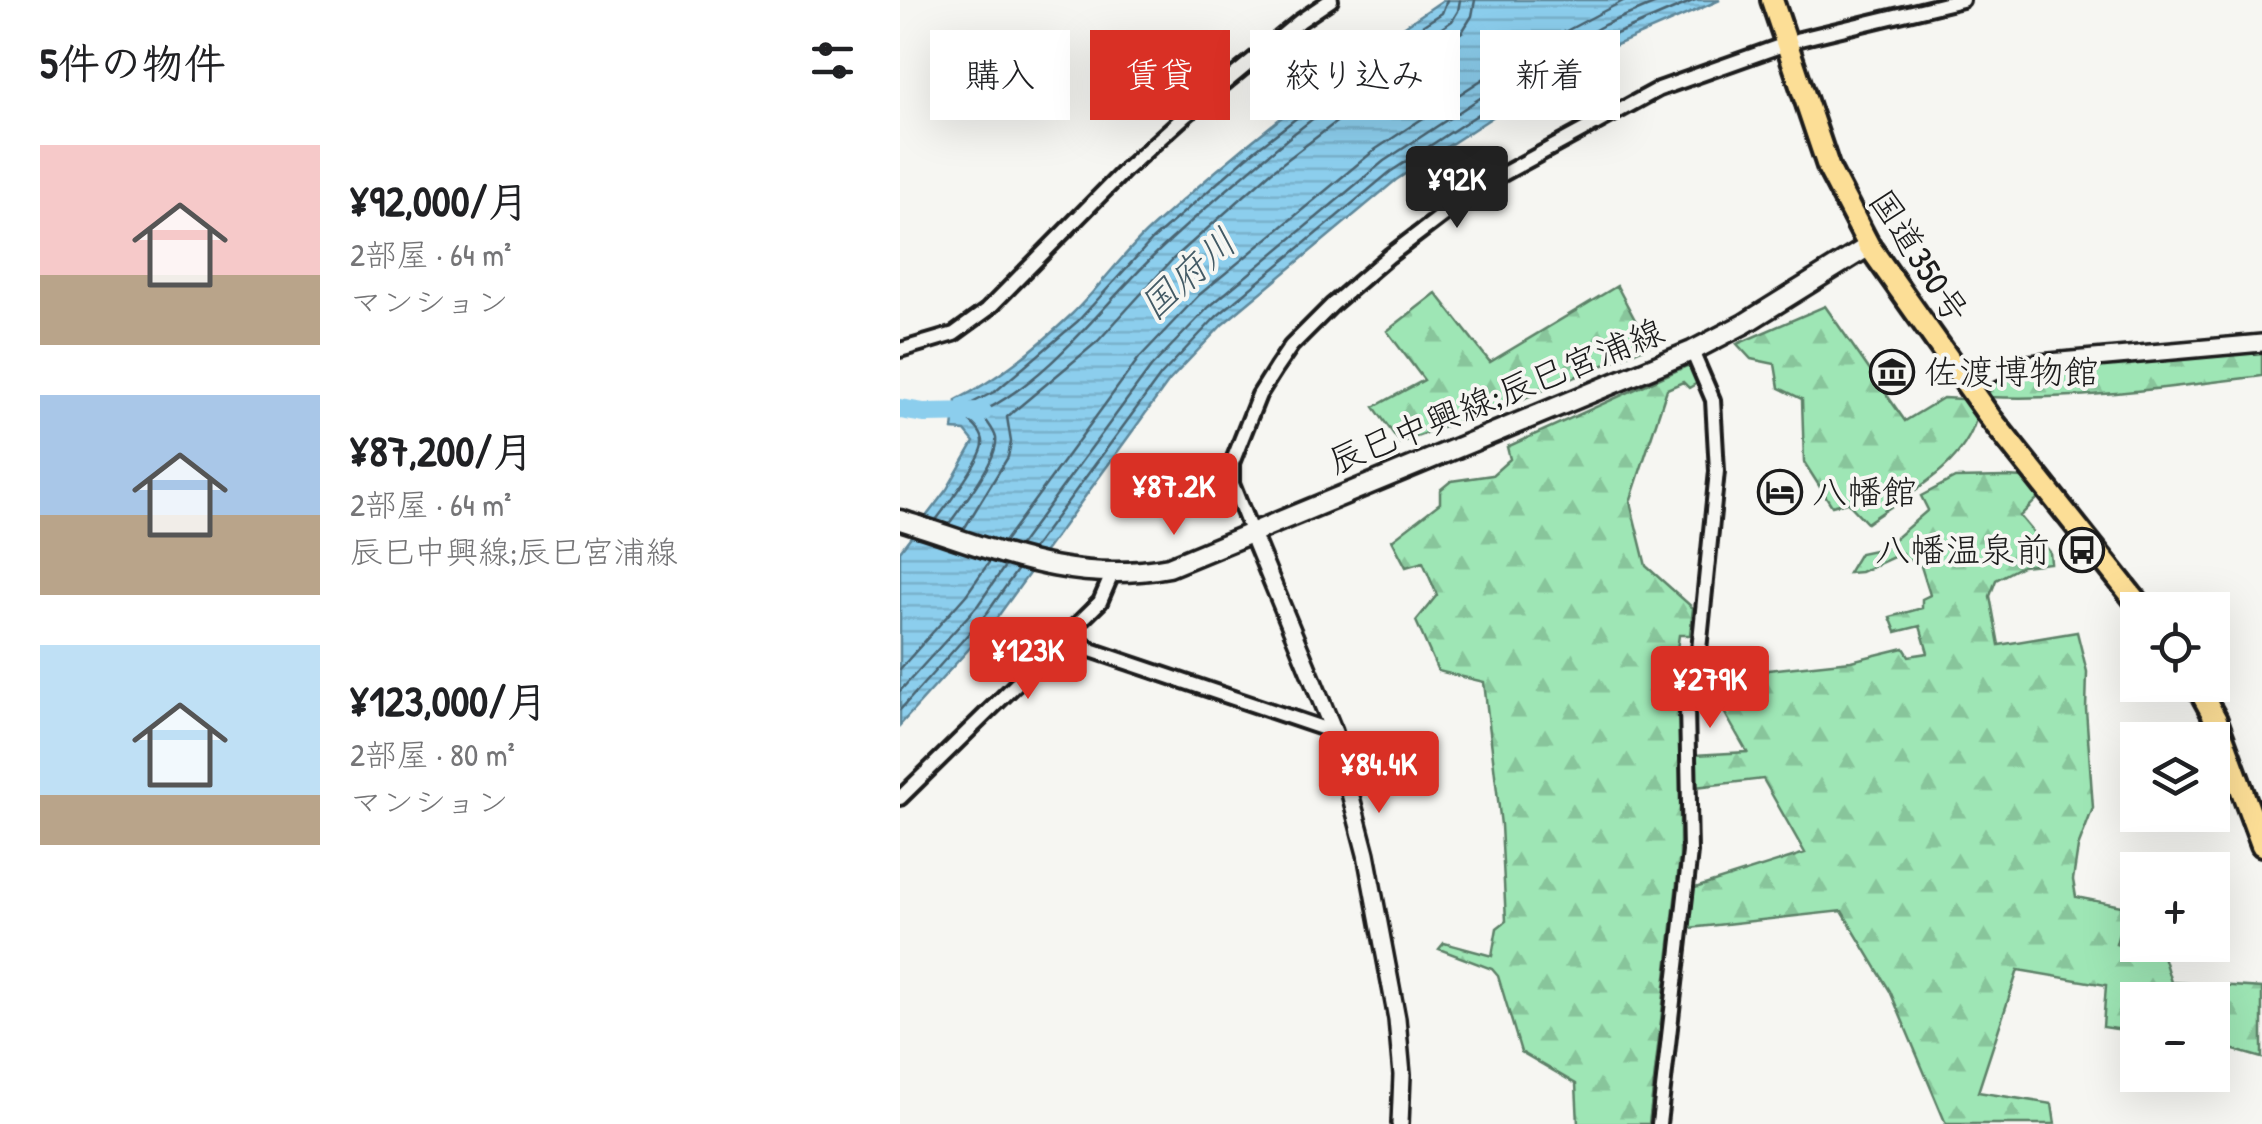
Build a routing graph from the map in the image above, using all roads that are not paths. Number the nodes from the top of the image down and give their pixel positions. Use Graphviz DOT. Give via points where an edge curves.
graph roads {
  1 [pos="1331,0"];
  2 [pos="1772,0"];
  3 [pos="1962,0"];
  4 [pos="1785,40"];
  5 [pos="1869,246"];
  6 [pos="2262,343"];
  7 [pos="900,350"];
  8 [pos="1692,351"];
  9 [pos="1968,388"];
  10 [pos="900,520"];
  11 [pos="1251,531"];
  12 [pos="1106,574"];
  13 [pos="2129,592"];
  14 [pos="1067,632"];
  15 [pos="2206,702"];
  16 [pos="1334,732"];
  17 [pos="900,798"];
  18 [pos="2260,834"];
  19 [pos="1400,1124"];
  20 [pos="1659,1124"];
  1 -- 7 [label="street" via="1186,115 987,310 954,334"];
  2 -- 4 [label="highway, 国道350号"];
  3 -- 4 [label="street"];
  4 -- 5 [label="highway, 国道350号" via="1829,169"];
  4 -- 11 [label="street" via="1659,89 1512,167 1332,305 1276,368 1239,438 1232,484"];
  5 -- 8 [label="main road, 辰巳中興線;辰巳宮浦線"];
  5 -- 9 [label="highway, 国道350号"];
  6 -- 9 [label="street" via="2017,365"];
  8 -- 11 [label="main road, 辰巳中興線;辰巳宮浦線"];
  8 -- 20 [label="street" via="1712,400 1717,471 1688,707 1690,852"];
  9 -- 13 [label="highway, 国道350号"];
  10 -- 12 [label="main road, 辰巳中興線;辰巳宮浦線" via="1038,564"];
  11 -- 12 [label="main road, 辰巳中興線;辰巳宮浦線" via="1169,566"];
  11 -- 16 [label="street"];
  12 -- 14 [label="street" via="1100,602"];
  14 -- 16 [label="street" via="1091,650"];
  14 -- 17 [label="street"];
  15 -- 18 [label="highway"];
  16 -- 19 [label="street" via="1366,854 1397,1019"];
}
